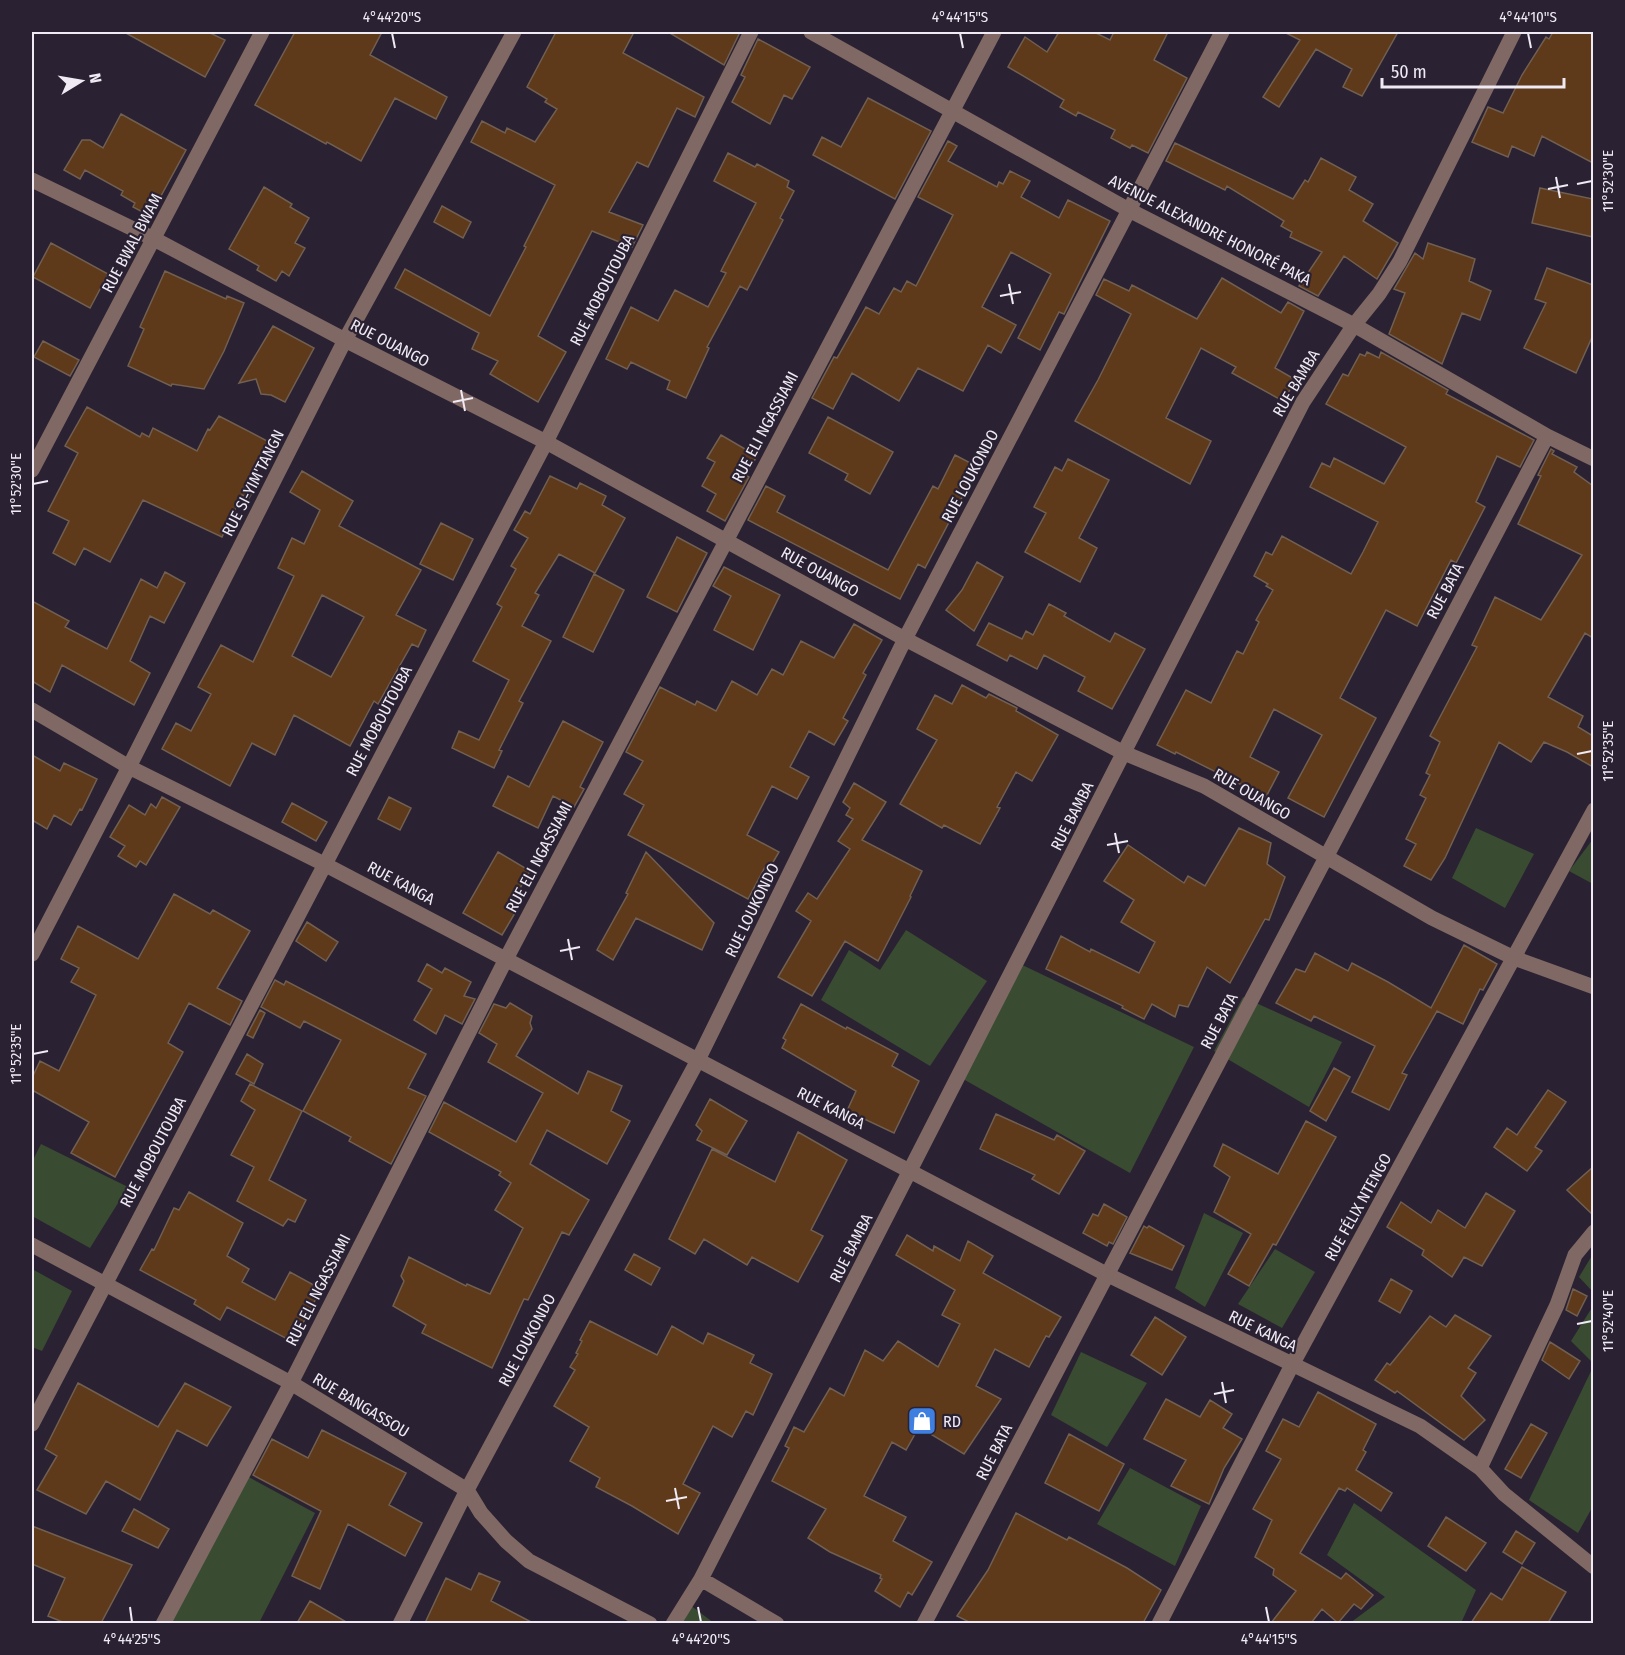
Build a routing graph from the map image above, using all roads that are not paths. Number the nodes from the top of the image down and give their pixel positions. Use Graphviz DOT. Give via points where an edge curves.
graph roads {
  1 [pos="262,32"];
  2 [pos="514,32"];
  3 [pos="751,32"];
  4 [pos="810,32"];
  5 [pos="994,32"];
  6 [pos="1222,32"];
  7 [pos="1514,32"];
  8 [pos="951,110"];
  9 [pos="32,180"];
  10 [pos="1129,210"];
  11 [pos="154,239"];
  12 [pos="1354,325"];
  13 [pos="345,340"];
  14 [pos="1547,436"];
  15 [pos="546,441"];
  16 [pos="1593,459"];
  17 [pos="32,470"];
  18 [pos="726,540"];
  19 [pos="905,639"];
  20 [pos="32,710"];
  21 [pos="1124,753"];
  22 [pos="129,767"];
  23 [pos="1593,810"];
  24 [pos="1325,857"];
  25 [pos="324,864"];
  26 [pos="32,954"];
  27 [pos="1514,958"];
  28 [pos="506,959"];
  29 [pos="1593,987"];
  30 [pos="698,1060"];
  31 [pos="911,1170"];
  32 [pos="1593,1233"];
  33 [pos="32,1245"];
  34 [pos="1106,1274"];
  35 [pos="105,1283"];
  36 [pos="1292,1365"];
  37 [pos="291,1383"];
  38 [pos="32,1424"];
  39 [pos="1480,1468"];
  40 [pos="467,1490"];
  41 [pos="1593,1567"];
  42 [pos="701,1579"];
  43 [pos="163,1623"];
  44 [pos="400,1623"];
  45 [pos="650,1623"];
  46 [pos="673,1623"];
  47 [pos="777,1623"];
  48 [pos="924,1623"];
  49 [pos="1159,1623"];
  1 -- 11 [label="street, RUE BWAL BWAM"];
  2 -- 13 [label="street, RUE SI-YIM'TANGN"];
  3 -- 15 [label="street, RUE MOBOUTOUBA"];
  4 -- 8 [label="street, AVENUE ALEXANDRE HONORÉ PAKA"];
  5 -- 8 [label="street, RUE ELI NGASSIAMI"];
  6 -- 10 [label="street, RUE LOUKONDO"];
  7 -- 12 [label="street, RUE BAMBA" via="1400,261"];
  8 -- 10 [label="street, AVENUE ALEXANDRE HONORÉ PAKA"];
  8 -- 18 [label="street, RUE ELI NGASSIAMI"];
  9 -- 11 [label="street, RUE OUANGO"];
  10 -- 12 [label="street, AVENUE ALEXANDRE HONORÉ PAKA"];
  10 -- 19 [label="street, RUE LOUKONDO"];
  11 -- 13 [label="street, RUE OUANGO"];
  11 -- 17 [label="street, RUE BWAL BWAM"];
  12 -- 14 [label="street, AVENUE ALEXANDRE HONORÉ PAKA"];
  12 -- 21 [label="street, RUE BAMBA" via="1303,402"];
  13 -- 15 [label="street, RUE OUANGO"];
  13 -- 22 [label="street, RUE SI-YIM'TANGN"];
  14 -- 16 [label="street, AVENUE ALEXANDRE HONORÉ PAKA"];
  14 -- 24 [label="street, RUE BATA"];
  15 -- 18 [label="street, RUE OUANGO"];
  15 -- 25 [label="street, RUE MOBOUTOUBA"];
  18 -- 19 [label="street, RUE OUANGO"];
  18 -- 28 [label="street, RUE ELI NGASSIAMI"];
  19 -- 21 [label="street, RUE OUANGO"];
  19 -- 30 [label="street, RUE LOUKONDO"];
  20 -- 22 [label="street, RUE KANGA"];
  21 -- 24 [label="street, RUE OUANGO" via="1204,786"];
  21 -- 31 [label="street, RUE BAMBA"];
  22 -- 25 [label="street, RUE KANGA"];
  22 -- 26 [label="street, RUE SI-YIM'TANGN"];
  23 -- 27 [label="street, RUE FÉLIX NTENGO"];
  24 -- 27 [label="street, RUE OUANGO" via="1432,918"];
  24 -- 34 [label="street, RUE BATA"];
  25 -- 28 [label="street, RUE KANGA"];
  25 -- 35 [label="street, RUE MOBOUTOUBA"];
  27 -- 29 [label="street, RUE OUANGO"];
  27 -- 36 [label="street, RUE FÉLIX NTENGO"];
  28 -- 30 [label="street, RUE KANGA"];
  28 -- 37 [label="street, RUE ELI NGASSIAMI"];
  30 -- 31 [label="street, RUE KANGA"];
  30 -- 40 [label="street, RUE LOUKONDO"];
  31 -- 34 [label="street, RUE KANGA"];
  31 -- 42 [label="street, RUE BAMBA"];
  32 -- 39 [label="street" via="1575,1255 1557,1305"];
  33 -- 35 [label="street, RUE BANGASSOU"];
  34 -- 36 [label="street, RUE KANGA"];
  34 -- 48 [label="street, RUE BATA"];
  35 -- 37 [label="street, RUE BANGASSOU"];
  35 -- 38 [label="street, RUE MOBOUTOUBA"];
  36 -- 39 [label="street, RUE KANGA" via="1420,1426"];
  36 -- 49 [label="street, RUE FÉLIX NTENGO"];
  37 -- 40 [label="street, RUE BANGASSOU"];
  37 -- 43 [label="street, RUE ELI NGASSIAMI"];
  39 -- 41 [label="street, RUE KANGA" via="1504,1494"];
  40 -- 44 [label="street, RUE LOUKONDO"];
  40 -- 45 [label="street, RUE BANGASSOU" via="488,1520 529,1561"];
  42 -- 46 [label="street, RUE BAMBA"];
  42 -- 47 [label="street"];
}
